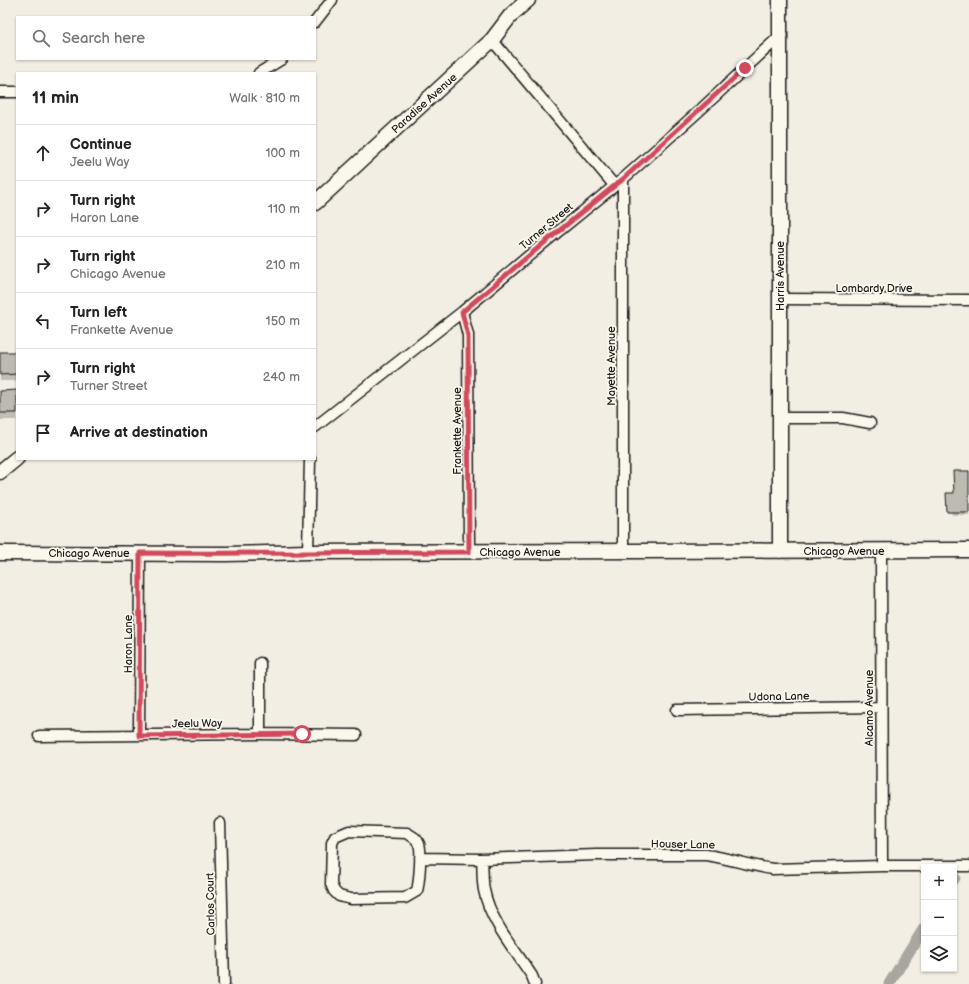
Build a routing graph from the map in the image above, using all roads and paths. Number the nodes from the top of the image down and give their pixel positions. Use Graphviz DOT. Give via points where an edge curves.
graph roads {
  1 [pos="332,0"];
  2 [pos="528,0"];
  3 [pos="780,0"];
  4 [pos="316,21"];
  5 [pos="780,36"];
  6 [pos="492,40"];
  7 [pos="280,60"];
  8 [pos="261,72"];
  9 [pos="0,92"];
  10 [pos="16,92"];
  11 [pos="618,182"];
  12 [pos="316,201"];
  13 [pos="780,299"];
  14 [pos="969,300"];
  15 [pos="462,312"];
  16 [pos="780,418"];
  17 [pos="870,423"];
  18 [pos="316,424"];
  19 [pos="16,459"];
  20 [pos="310,460"];
  21 [pos="0,472"];
  22 [pos="881,550"];
  23 [pos="969,550"];
  24 [pos="780,551"];
  25 [pos="308,552"];
  26 [pos="469,552"];
  27 [pos="623,552"];
  28 [pos="0,553"];
  29 [pos="140,553"];
  30 [pos="260,663"];
  31 [pos="881,707"];
  32 [pos="677,710"];
  33 [pos="260,734"];
  34 [pos="356,735"];
  35 [pos="39,736"];
  36 [pos="139,736"];
  37 [pos="220,823"];
  38 [pos="420,858"];
  39 [pos="482,859"];
  40 [pos="882,866"];
  41 [pos="969,866"];
  42 [pos="224,984"];
  43 [pos="535,984"];
  1 -- 4 [label="street"];
  2 -- 6 [label="street, Paradise Avenue" via="511,15"];
  3 -- 5 [label="street, Harris Avenue"];
  5 -- 11 [label="street, Turner Street"];
  5 -- 13 [label="street, Harris Avenue"];
  6 -- 11 [label="street"];
  6 -- 12 [label="street, Paradise Avenue"];
  7 -- 8 [label="street"];
  9 -- 10 [label="street"];
  11 -- 15 [label="street, Turner Street"];
  11 -- 27 [label="street, Mayette Avenue"];
  13 -- 14 [label="street, Lombardy Drive"];
  13 -- 16 [label="street, Harris Avenue"];
  15 -- 18 [label="street, Turner Street"];
  15 -- 26 [label="street, Frankette Avenue" via="468,336"];
  16 -- 17 [label="street" via="843,418"];
  16 -- 24 [label="street, Harris Avenue"];
  19 -- 21 [label="street"];
  20 -- 25 [label="street"];
  22 -- 23 [label="street, Chicago Avenue"];
  22 -- 24 [label="street, Chicago Avenue"];
  22 -- 31 [label="street, Alcamo Avenue"];
  24 -- 27 [label="street, Chicago Avenue"];
  25 -- 26 [label="street, Chicago Avenue"];
  25 -- 29 [label="street, Chicago Avenue"];
  26 -- 27 [label="street, Chicago Avenue"];
  28 -- 29 [label="street, Chicago Avenue"];
  29 -- 36 [label="street, Haron Lane"];
  30 -- 33 [label="street"];
  31 -- 32 [label="street, Udona Lane"];
  31 -- 40 [label="street, Alcamo Avenue"];
  33 -- 34 [label="street, Jeelu Way"];
  33 -- 36 [label="street, Jeelu Way"];
  35 -- 36 [label="street, Jeelu Way"];
  37 -- 42 [label="street, Carlos Court"];
  38 -- 38 [label="street" via="417,891 405,898 343,898 334,891 331,884 332,843 335,837 342,833 407,833 419,843"];
  38 -- 39 [label="street, Houser Lane"];
  39 -- 40 [label="street, Houser Lane" via="706,855 773,869"];
  39 -- 43 [label="street" via="484,889 495,920"];
  40 -- 41 [label="street, Houser Lane"];
}
